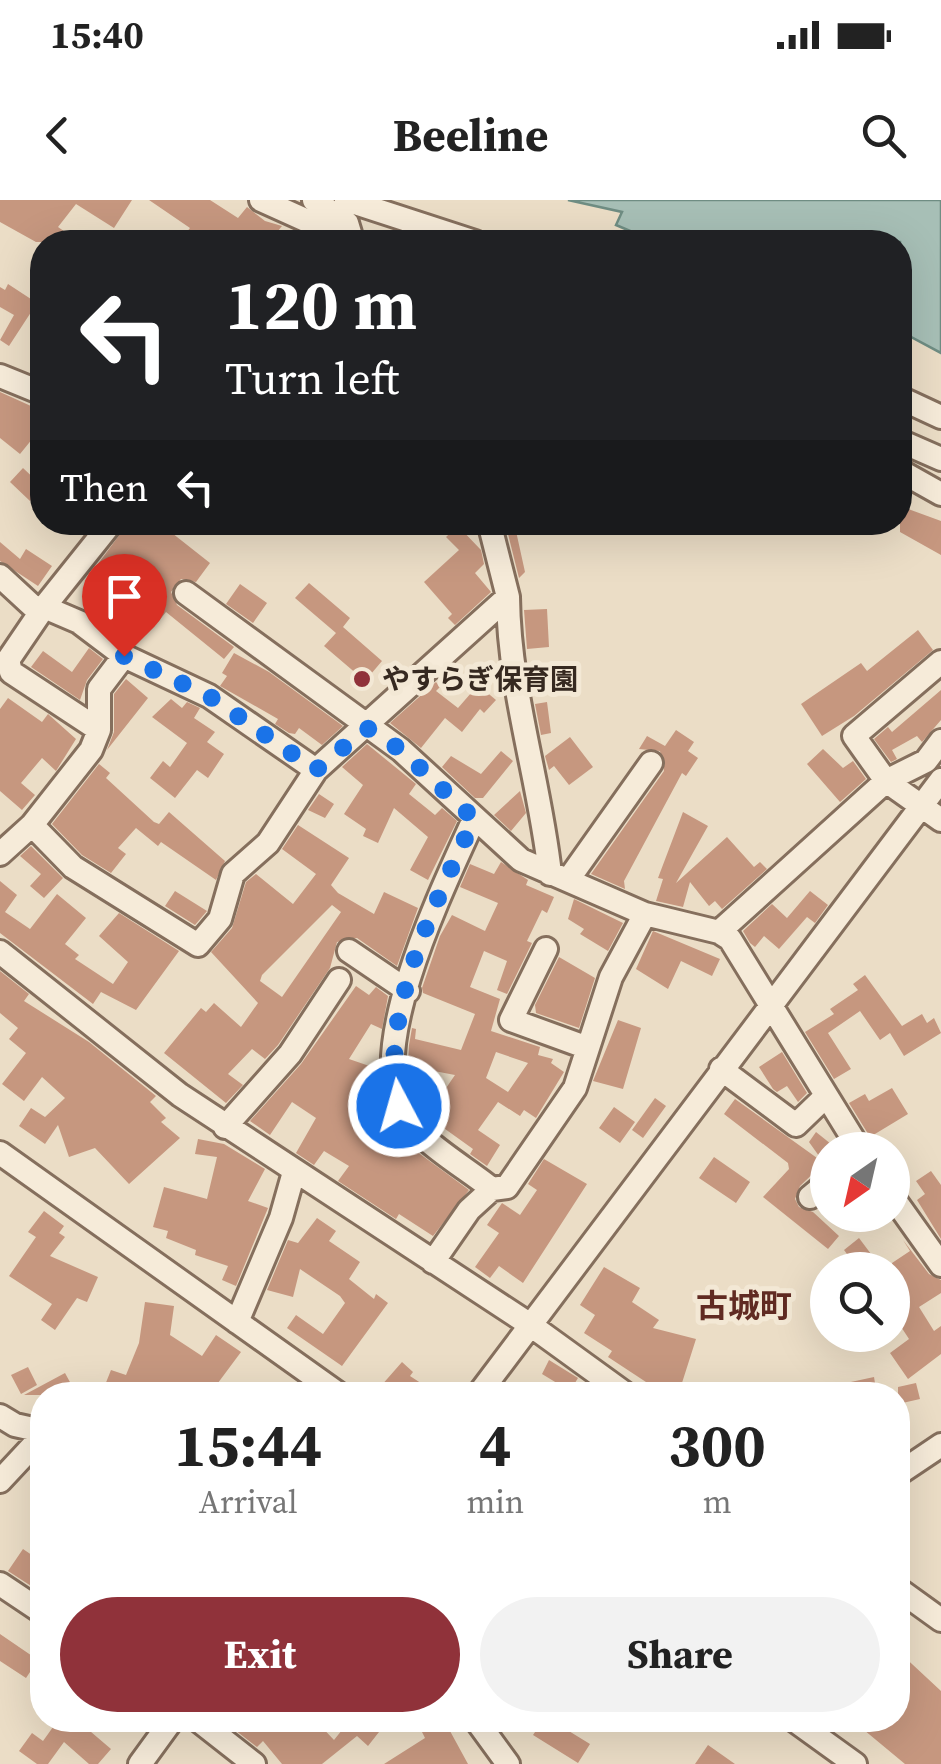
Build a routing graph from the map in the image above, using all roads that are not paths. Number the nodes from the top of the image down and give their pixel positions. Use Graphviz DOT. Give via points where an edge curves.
graph roads {
  1 [pos="261,200"];
  2 [pos="314,200"];
  3 [pos="346,200"];
  4 [pos="331,230"];
  5 [pos="351,230"];
  6 [pos="438,230"];
  7 [pos="0,376"];
  8 [pos="30,388"];
  9 [pos="912,404"];
  10 [pos="941,418"];
  11 [pos="912,446"];
  12 [pos="941,459"];
  13 [pos="912,478"];
  14 [pos="941,494"];
  15 [pos="102,535"];
  16 [pos="492,535"];
  17 [pos="0,576"];
  18 [pos="186,593"];
  19 [pos="508,597"];
  20 [pos="42,610"];
  21 [pos="124,656"];
  22 [pos="941,662"];
  23 [pos="367,728"];
  24 [pos="98,730"];
  25 [pos="941,741"];
  26 [pos="651,764"];
  27 [pos="316,770"];
  28 [pos="941,780"];
  29 [pos="886,781"];
  30 [pos="921,806"];
  31 [pos="474,819"];
  32 [pos="941,820"];
  33 [pos="32,825"];
  34 [pos="0,854"];
  35 [pos="559,877"];
  36 [pos="645,914"];
  37 [pos="719,932"];
  38 [pos="546,949"];
  39 [pos="349,951"];
  40 [pos="0,952"];
  41 [pos="338,980"];
  42 [pos="408,991"];
  43 [pos="771,1002"];
  44 [pos="588,1048"];
  45 [pos="721,1069"];
  46 [pos="825,1098"];
  47 [pos="225,1127"];
  48 [pos="848,1132"];
  49 [pos="0,1154"];
  50 [pos="294,1172"];
  51 [pos="492,1189"];
  52 [pos="910,1221"];
  53 [pos="433,1262"];
  54 [pos="941,1265"];
  55 [pos="237,1322"];
  56 [pos="529,1324"];
  57 [pos="322,1382"];
  58 [pos="487,1382"];
  59 [pos="610,1382"];
  60 [pos="0,1416"];
  61 [pos="30,1430"];
  62 [pos="941,1445"];
  63 [pos="30,1448"];
  64 [pos="910,1466"];
  65 [pos="0,1482"];
  66 [pos="0,1584"];
  67 [pos="910,1598"];
  68 [pos="30,1604"];
  69 [pos="941,1620"];
  70 [pos="163,1732"];
  71 [pos="213,1732"];
  72 [pos="485,1732"];
  73 [pos="810,1732"];
  74 [pos="140,1764"];
  75 [pos="254,1764"];
  76 [pos="508,1764"];
  77 [pos="854,1764"];
  1 -- 4 [label="street"];
  2 -- 5 [label="street"];
  3 -- 6 [label="street"];
  7 -- 8 [label="street"];
  9 -- 10 [label="street"];
  11 -- 12 [label="street"];
  13 -- 14 [label="street"];
  15 -- 20 [label="street"];
  16 -- 19 [label="street"];
  17 -- 20 [label="street"];
  18 -- 23 [label="street"];
  19 -- 23 [label="street" via="410,681"];
  19 -- 35 [label="street" via="519,716"];
  20 -- 21 [label="street" via="78,622"];
  20 -- 24 [label="street" via="8,660 11,672"];
  21 -- 24 [label="street" via="99,690"];
  21 -- 27 [label="street" via="209,696"];
  22 -- 29 [label="street" via="854,736"];
  23 -- 27 [label="street"];
  23 -- 31 [label="street" via="401,750"];
  24 -- 33 [label="street" via="91,750"];
  25 -- 29 [label="street" via="926,761"];
  26 -- 35 [label="street"];
  27 -- 33 [label="street" via="268,843 233,874 220,919 198,944 72,867"];
  28 -- 30 [label="street"];
  29 -- 30 [label="street"];
  29 -- 37 [label="street"];
  30 -- 32 [label="street"];
  30 -- 43 [label="street"];
  31 -- 35 [label="street" via="521,860"];
  31 -- 42 [label="street" via="417,946"];
  33 -- 34 [label="street"];
  35 -- 36 [label="street"];
  36 -- 37 [label="street"];
  36 -- 44 [label="street" via="611,977"];
  37 -- 43 [label="street"];
  38 -- 44 [label="street" via="511,1020"];
  39 -- 42 [label="street"];
  40 -- 47 [label="street"];
  41 -- 47 [label="street" via="290,1054"];
  42 -- 51 [label="street" via="394,1038 399,1106 410,1124"];
  43 -- 45 [label="street"];
  43 -- 46 [label="street"];
  44 -- 51 [label="street" via="575,1088 544,1136 507,1188"];
  45 -- 46 [label="street" via="796,1125"];
  45 -- 56 [label="street"];
  46 -- 48 [label="street"];
  47 -- 50 [label="street"];
  49 -- 55 [label="street"];
  50 -- 53 [label="street"];
  50 -- 55 [label="street"];
  51 -- 53 [label="street"];
  52 -- 54 [label="street"];
  53 -- 56 [label="street"];
  55 -- 57 [label="street"];
  56 -- 58 [label="street"];
  56 -- 59 [label="street"];
  60 -- 61 [label="street"];
  62 -- 64 [label="street"];
  63 -- 65 [label="street"];
  66 -- 68 [label="street"];
  67 -- 69 [label="street"];
  70 -- 74 [label="street"];
  71 -- 75 [label="street"];
  72 -- 76 [label="street"];
  73 -- 77 [label="street"];
}
